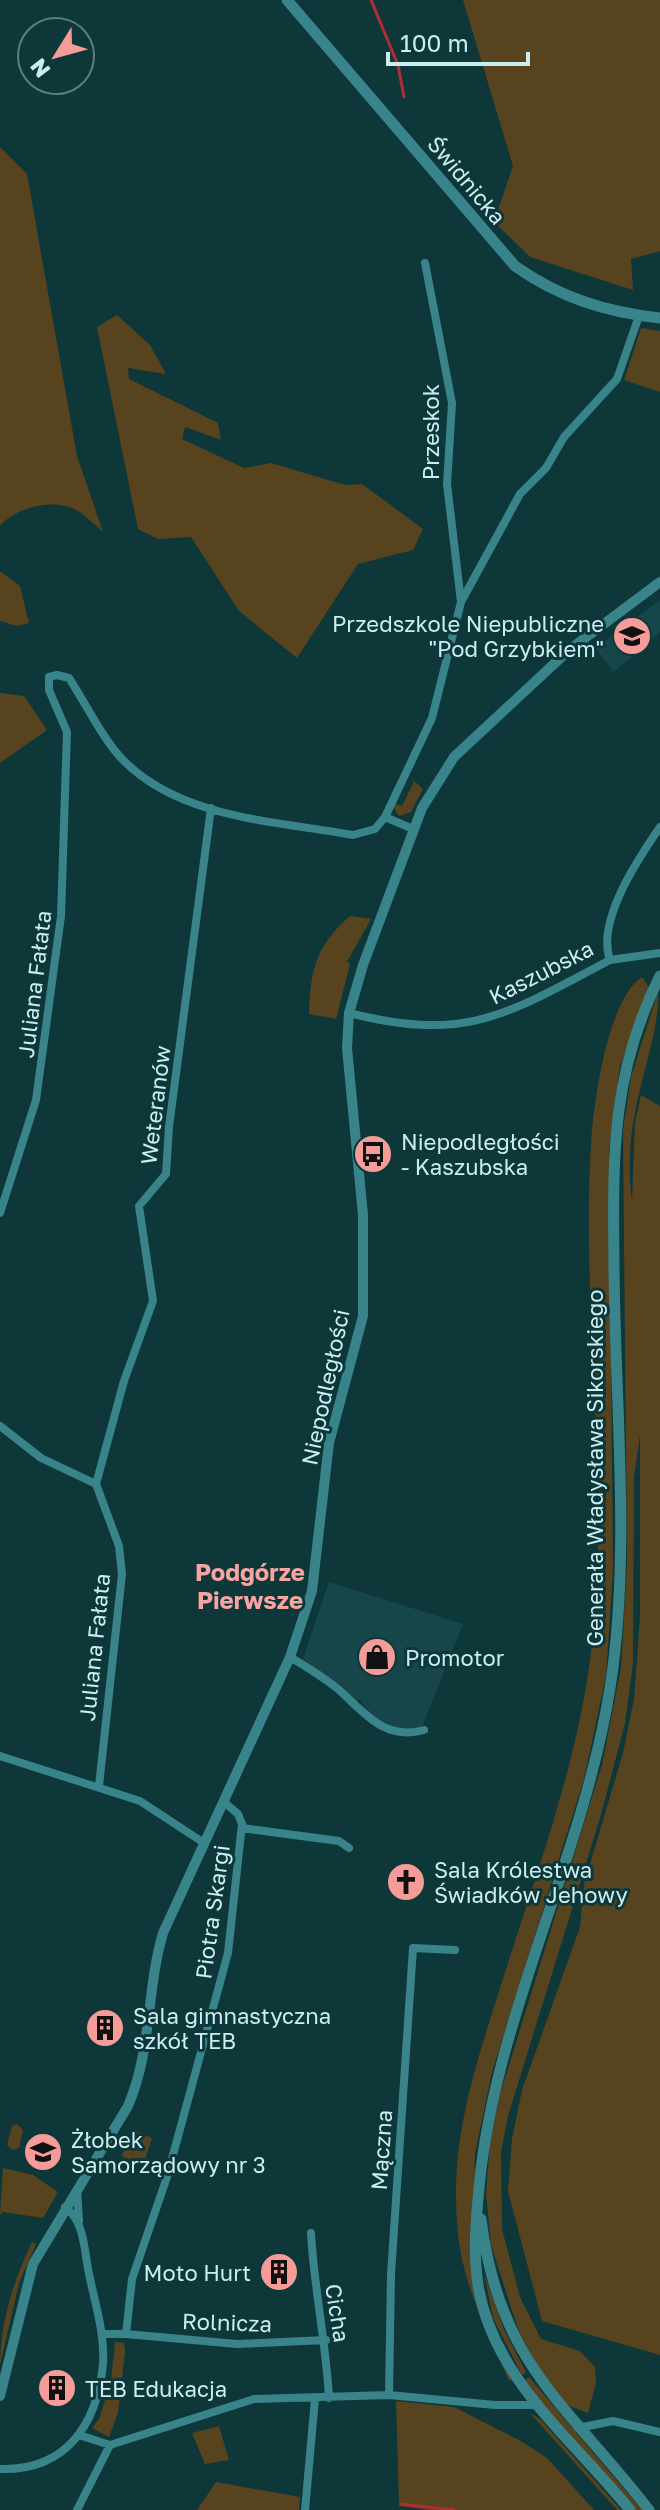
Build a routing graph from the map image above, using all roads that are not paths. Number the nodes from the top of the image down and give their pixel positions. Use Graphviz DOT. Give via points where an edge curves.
graph roads {
  1 [pos="287,0"];
  2 [pos="425,263"];
  3 [pos="639,316"];
  4 [pos="660,318"];
  5 [pos="660,582"];
  6 [pos="461,602"];
  7 [pos="211,808"];
  8 [pos="385,817"];
  9 [pos="660,827"];
  10 [pos="413,829"];
  11 [pos="660,953"];
  12 [pos="610,960"];
  13 [pos="660,976"];
  14 [pos="349,1013"];
  15 [pos="0,1213"];
  16 [pos="0,1426"];
  17 [pos="96,1484"];
  18 [pos="290,1657"];
  19 [pos="424,1730"];
  20 [pos="0,1756"];
  21 [pos="99,1786"];
  22 [pos="224,1802"];
  23 [pos="242,1828"];
  24 [pos="204,1843"];
  25 [pos="349,1848"];
  26 [pos="455,1950"];
  27 [pos="77,2187"];
  28 [pos="479,2189"];
  29 [pos="65,2207"];
  30 [pos="79,2221"];
  31 [pos="311,2233"];
  32 [pos="102,2334"];
  33 [pos="126,2334"];
  34 [pos="326,2340"];
  35 [pos="389,2395"];
  36 [pos="0,2396"];
  37 [pos="329,2398"];
  38 [pos="315,2399"];
  39 [pos="536,2405"];
  40 [pos="577,2428"];
  41 [pos="660,2432"];
  42 [pos="79,2435"];
  43 [pos="110,2445"];
  44 [pos="0,2469"];
  45 [pos="77,2510"];
  46 [pos="305,2510"];
  47 [pos="630,2510"];
  48 [pos="649,2510"];
  1 -- 3 [label="main road, Świdnicka" via="515,266 565,296"];
  2 -- 6 [label="street, Przeskok" via="452,403 447,484"];
  3 -- 4 [label="main road, Świdnicka"];
  3 -- 6 [label="street, Przeskok" via="617,379 520,494"];
  5 -- 10 [label="street, Niepodległości" via="569,650 468,743 438,778"];
  6 -- 8 [label="street, Przeskok" via="432,718"];
  7 -- 8 [label="street" via="353,835 375,829"];
  7 -- 15 [label="street, Juliana Fałata" via="167,795 141,776 121,758 69,678 49,677 49,690 67,732 65,863 36,1100"];
  7 -- 17 [label="street, Weteranów" via="166,1174 139,1206 153,1301"];
  8 -- 10 [label="street"];
  9 -- 12 [label="street, Kaszubska" via="624,888 606,933"];
  10 -- 14 [label="street, Niepodległości"];
  11 -- 12 [label="street"];
  12 -- 14 [label="street, Kaszubska" via="479,1022 418,1026"];
  13 -- 28 [label="main road, Generała Władysława Sikorskiego" via="629,1048 613,1162 618,1558 610,1690 595,1763 488,2112"];
  14 -- 18 [label="street, Niepodległości" via="347,1048 363,1215 363,1316 329,1443 312,1591"];
  16 -- 17 [label="street" via="41,1458"];
  17 -- 21 [label="street, Juliana Fałata" via="119,1546 122,1574"];
  18 -- 19 [label="street" via="381,1728 396,1733"];
  18 -- 22 [label="street, Niepodległości"];
  20 -- 21 [label="street"];
  21 -- 24 [label="street" via="140,1801"];
  22 -- 23 [label="street, Piotra Skargi" via="238,1814"];
  22 -- 24 [label="street, Niepodległości"];
  23 -- 25 [label="street" via="339,1841"];
  23 -- 33 [label="street, Piotra Skargi" via="228,1953 167,2177 132,2279"];
  24 -- 27 [label="street, Niepodległości" via="163,1933 152,1972 138,2084"];
  26 -- 35 [label="street, Mączna" via="413,1948 391,2274"];
  27 -- 29 [label="street, Niepodległości"];
  27 -- 30 [label="street"];
  28 -- 39 [label="main road, Generała Władysława Sikorskiego" via="479,2289 503,2350"];
  28 -- 40 [label="main road, Generała Władysława Sikorskiego" via="491,2274 509,2327 540,2383"];
  29 -- 30 [label="street"];
  29 -- 36 [label="street, Niepodległości" via="28,2278"];
  30 -- 32 [label="street"];
  31 -- 34 [label="street, Cicha"];
  32 -- 33 [label="street"];
  32 -- 42 [label="street" via="100,2380"];
  33 -- 34 [label="street, Rolnicza" via="237,2344"];
  34 -- 37 [label="street, Cicha"];
  35 -- 37 [label="street"];
  35 -- 39 [label="street"];
  37 -- 38 [label="street"];
  38 -- 43 [label="street" via="254,2399"];
  38 -- 46 [label="street"];
  39 -- 47 [label="main road, Generała Władysława Sikorskiego"];
  40 -- 41 [label="street" via="613,2421"];
  40 -- 48 [label="main road, Generała Władysława Sikorskiego"];
  42 -- 43 [label="street"];
  42 -- 44 [label="street" via="46,2464"];
  43 -- 45 [label="street"];
}
